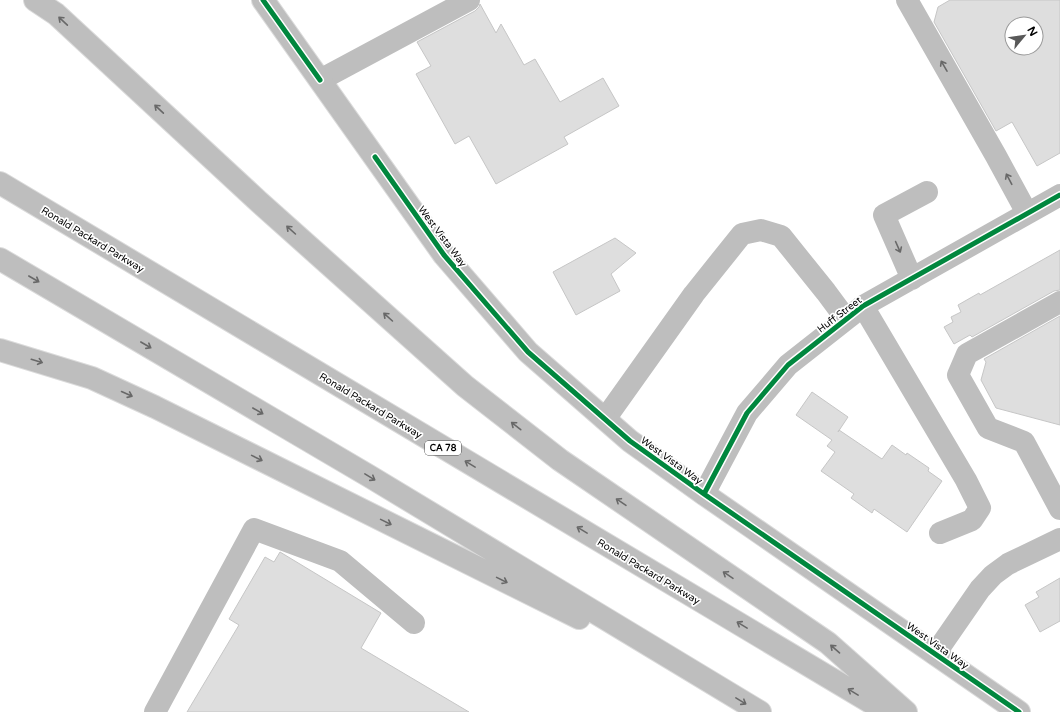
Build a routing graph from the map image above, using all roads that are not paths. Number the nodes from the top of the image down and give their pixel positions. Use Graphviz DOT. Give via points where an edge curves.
graph roads {
  1 [pos="35,0"];
  2 [pos="263,0"];
  3 [pos="469,0"];
  4 [pos="906,0"];
  5 [pos="320,80"];
  6 [pos="0,183"];
  7 [pos="927,192"];
  8 [pos="1060,195"];
  9 [pos="1027,213"];
  10 [pos="0,259"];
  11 [pos="912,279"];
  12 [pos="1060,302"];
  13 [pos="854,313"];
  14 [pos="0,350"];
  15 [pos="605,419"];
  16 [pos="704,494"];
  17 [pos="1060,509"];
  18 [pos="940,533"];
  19 [pos="1060,539"];
  20 [pos="414,623"];
  21 [pos="935,654"];
  22 [pos="722,690"];
  23 [pos="155,712"];
  24 [pos="760,712"];
  25 [pos="887,712"];
  26 [pos="906,712"];
  27 [pos="1019,712"];
  26 -- 1 [label="main road, one-way" via="828,643 560,460 466,386 258,201 56,14"];
  2 -- 5 [label="main road, West Vista Way"];
  3 -- 5 [label="main road"];
  9 -- 4 [label="main road, one-way"];
  5 -- 15 [label="main road, West Vista Way" via="444,255 528,352"];
  25 -- 6 [label="main road, Ronald Packard Parkway / CA 78, one-way"];
  7 -- 11 [label="main road, one-way" via="884,216"];
  8 -- 9 [label="main road, Huff Street"];
  9 -- 11 [label="main road, Huff Street"];
  10 -- 22 [label="main road, one-way" via="369,476"];
  11 -- 13 [label="main road, Huff Street"];
  12 -- 17 [label="main road" via="967,354 958,375 988,428 1024,442"];
  13 -- 15 [label="main road" via="826,292 781,236 761,230 742,234 694,294"];
  13 -- 16 [label="main road, Huff Street" via="788,365 747,413"];
  13 -- 18 [label="main road" via="966,480 980,508 972,520"];
  14 -- 22 [label="main road, one-way" via="92,378 155,407"];
  15 -- 16 [label="main road, West Vista Way" via="630,441"];
  16 -- 21 [label="main road, West Vista Way"];
  19 -- 21 [label="main road" via="1008,564 993,575 980,589"];
  20 -- 23 [label="main road" via="340,561 254,530"];
  21 -- 27 [label="main road, West Vista Way"];
  22 -- 24 [label="main road, one-way"];
}
